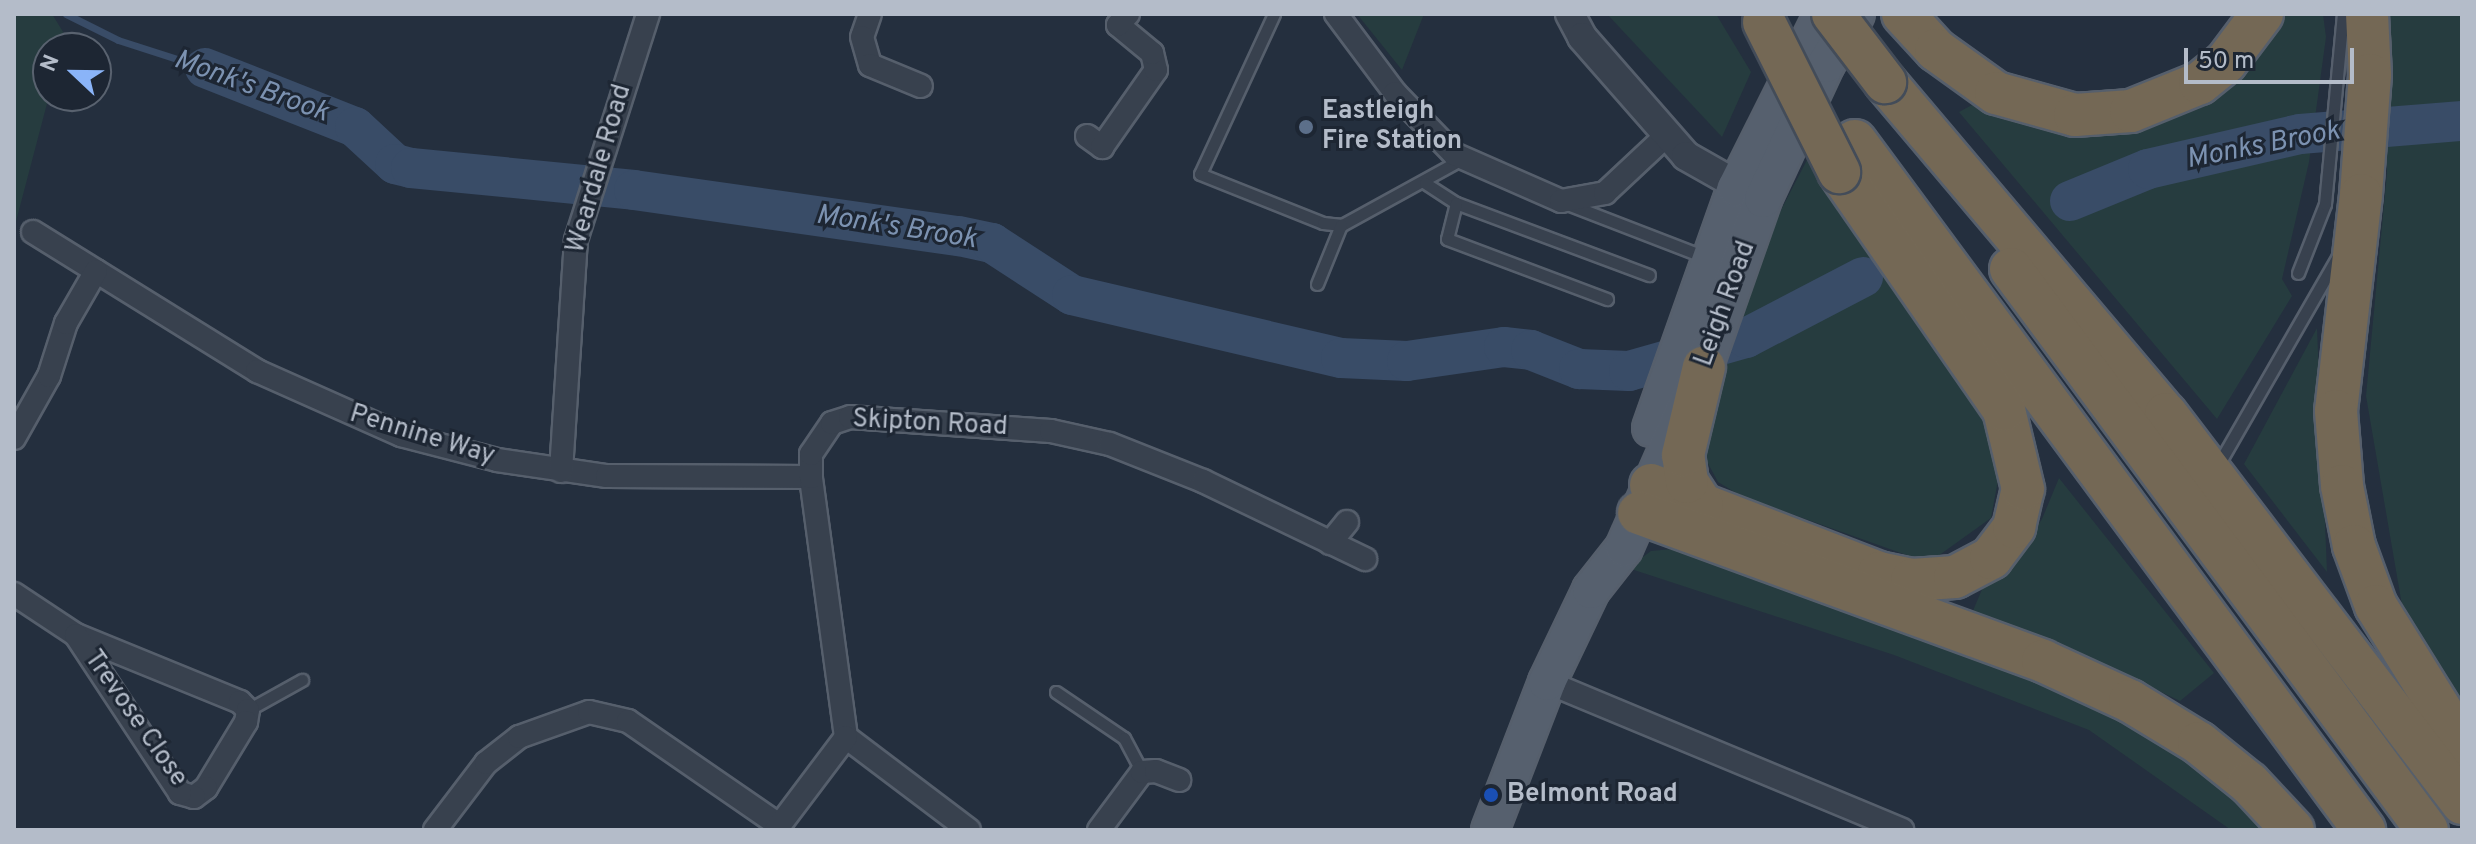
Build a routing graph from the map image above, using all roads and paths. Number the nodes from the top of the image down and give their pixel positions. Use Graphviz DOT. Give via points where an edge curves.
graph roads {
  1 [pos="648,14"];
  2 [pos="870,14"];
  3 [pos="1274,14"];
  4 [pos="1336,14"];
  5 [pos="1570,14"];
  6 [pos="1823,14"];
  7 [pos="1833,14"];
  8 [pos="1856,14"];
  9 [pos="2262,14"];
  10 [pos="2343,14"];
  11 [pos="2367,14"];
  12 [pos="1116,18"];
  13 [pos="1761,18"];
  14 [pos="1907,20"];
  15 [pos="2356,71"];
  16 [pos="921,86"];
  17 [pos="1087,136"];
  18 [pos="1666,136"];
  19 [pos="1929,140"];
  20 [pos="1847,156"];
  21 [pos="1462,159"];
  22 [pos="1425,183"];
  23 [pos="1750,193"];
  24 [pos="2349,198"];
  25 [pos="1561,201"];
  26 [pos="1456,203"];
  27 [pos="1341,225"];
  28 [pos="33,232"];
  29 [pos="1725,264"];
  30 [pos="96,271"];
  31 [pos="2298,273"];
  32 [pos="1649,275"];
  33 [pos="1317,284"];
  34 [pos="1607,299"];
  35 [pos="1687,375"];
  36 [pos="14,438"];
  37 [pos="561,471"];
  38 [pos="2213,473"];
  39 [pos="811,477"];
  40 [pos="1702,505"];
  41 [pos="1635,507"];
  42 [pos="1347,522"];
  43 [pos="1330,543"];
  44 [pos="1365,559"];
  45 [pos="1591,590"];
  46 [pos="14,594"];
  47 [pos="76,635"];
  48 [pos="302,680"];
  49 [pos="1547,682"];
  50 [pos="1056,692"];
  51 [pos="248,710"];
  52 [pos="846,737"];
  53 [pos="2462,744"];
  54 [pos="1142,772"];
  55 [pos="1179,780"];
  56 [pos="2462,803"];
  57 [pos="1862,822"];
  58 [pos="777,828"];
  59 [pos="964,828"];
  60 [pos="435,830"];
  61 [pos="1099,830"];
  62 [pos="1490,830"];
  63 [pos="1902,830"];
  64 [pos="2293,830"];
  65 [pos="2364,830"];
  66 [pos="2427,830"];
  1 -- 37 [label="street, Weardale Road" via="586,205 568,312"];
  2 -- 16 [label="street" via="862,37 870,65"];
  3 -- 27 [label="lane" via="1200,174"];
  4 -- 21 [label="street" via="1395,93"];
  5 -- 18 [label="street" via="1582,37"];
  6 -- 23 [label="main road, Leigh Road"];
  7 -- 19 [label="highway, bridge"];
  8 -- 23 [label="main road, Leigh Road"];
  9 -- 14 [label="highway" via="2226,62 2200,83 2131,111 2103,114 2046,110 1996,93"];
  10 -- 15 [label="lane"];
  11 -- 15 [label="highway"];
  12 -- 17 [label="street" via="1152,53 1156,70 1102,147"];
  13 -- 20 [label="highway, bridge"];
  15 -- 24 [label="highway"];
  18 -- 23 [label="street" via="1686,156"];
  18 -- 25 [label="street" via="1605,193"];
  19 -- 38 [label="highway" via="1980,192"];
  19 -- 66 [label="highway" via="1975,219"];
  20 -- 40 [label="highway" via="2004,410 2023,489 2014,527 1991,558 1955,577 1912,580 1879,573"];
  20 -- 65 [label="highway"];
  21 -- 22 [label="lane"];
  21 -- 25 [label="street" via="1499,166"];
  22 -- 26 [label="lane"];
  22 -- 27 [label="lane"];
  23 -- 29 [label="main road, Leigh Road"];
  24 -- 31 [label="lane" via="2325,204"];
  24 -- 38 [label="lane"];
  24 -- 53 [label="highway" via="2336,411 2354,546 2376,606"];
  25 -- 29 [label="lane"];
  26 -- 32 [label="lane"];
  26 -- 34 [label="lane" via="1447,239"];
  27 -- 33 [label="lane"];
  28 -- 30 [label="street, Pennine Way"];
  29 -- 35 [label="main road, Leigh Road" via="1691,322"];
  29 -- 35 [label="main road, Leigh Road" via="1726,307"];
  30 -- 36 [label="street" via="66,323 49,376"];
  30 -- 37 [label="street, Pennine Way" via="257,371 328,406 401,435"];
  35 -- 40 [label="highway" via="1683,455 1687,482"];
  35 -- 41 [label="main road, Leigh Road"];
  37 -- 39 [label="street, Pennine Way" via="712,480"];
  38 -- 56 [label="highway"];
  39 -- 43 [label="street, Skipton Road" via="811,454 819,438 832,423 850,417 1051,431 1110,444 1203,481"];
  39 -- 52 [label="street, Skipton Road"];
  40 -- 41 [label="highway"];
  41 -- 45 [label="main road, Leigh Road"];
  41 -- 45 [label="main road, Leigh Road" via="1604,535"];
  41 -- 64 [label="highway" via="1880,605 2043,661 2130,701 2211,753"];
  42 -- 43 [label="street"];
  43 -- 44 [label="street, Skipton Road"];
  45 -- 49 [label="main road, Leigh Road"];
  46 -- 47 [label="street, Trevose Close"];
  47 -- 51 [label="street, Trevose Close" via="240,702"];
  47 -- 51 [label="street, Trevose Close" via="180,793 194,797 206,788"];
  48 -- 51 [label="lane"];
  49 -- 57 [label="street"];
  49 -- 62 [label="main road, Leigh Road"];
  50 -- 54 [label="lane" via="1124,738"];
  52 -- 58 [label="street"];
  52 -- 59 [label="street"];
  54 -- 55 [label="street"];
  54 -- 61 [label="street"];
  57 -- 63 [label="street"];
  58 -- 60 [label="street" via="628,721 589,712 519,737 486,763"];
}
